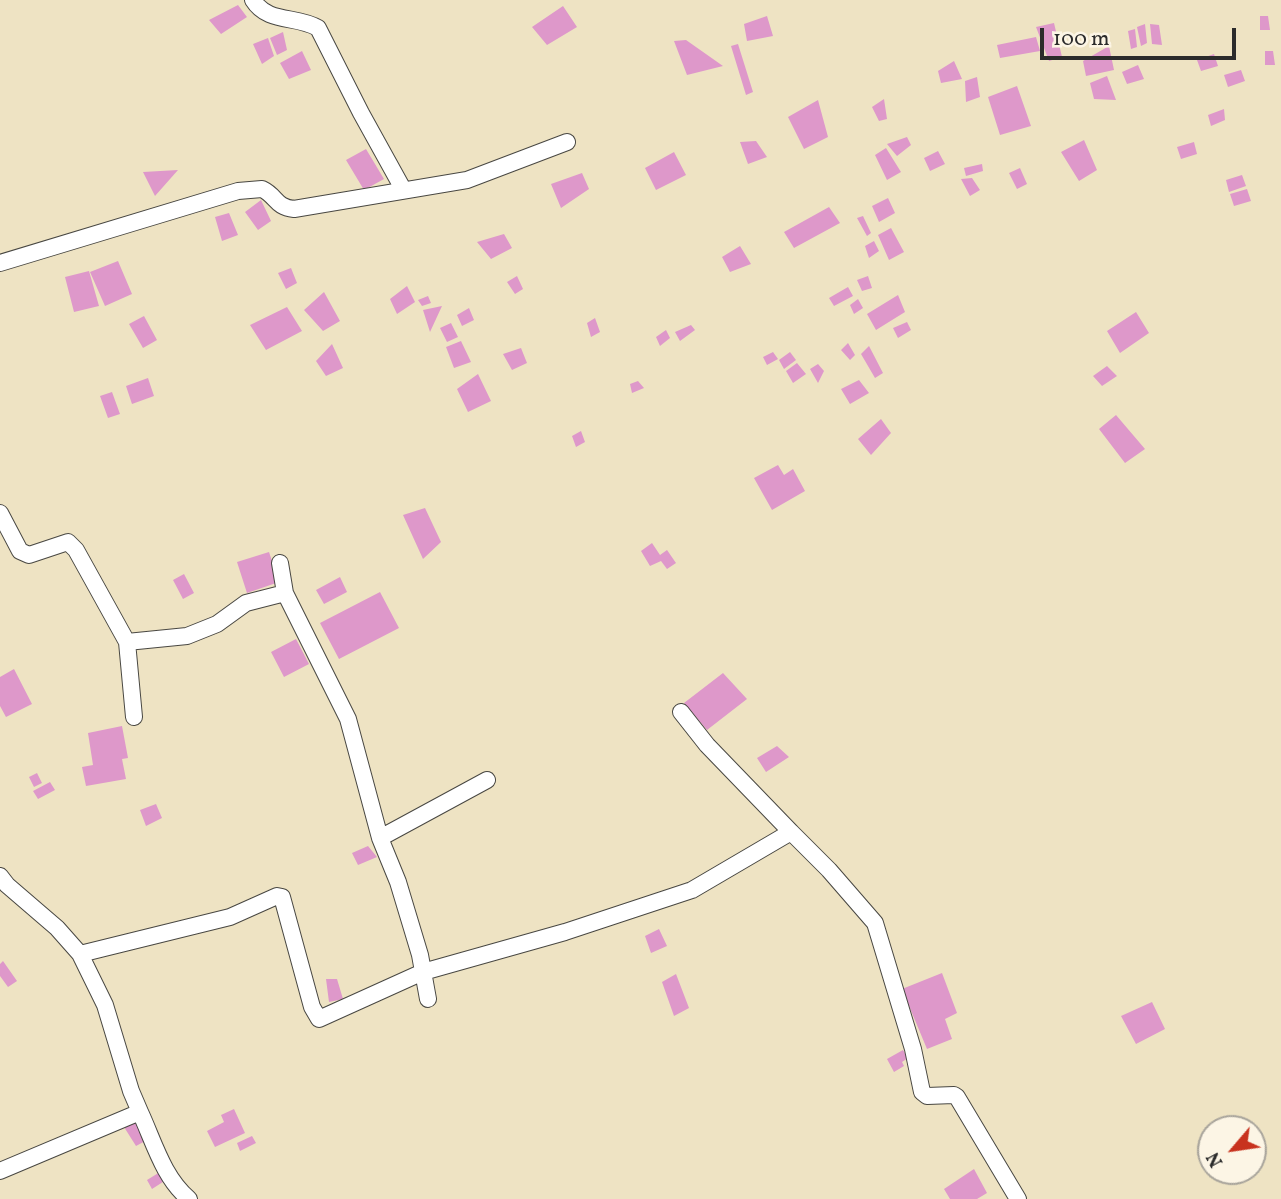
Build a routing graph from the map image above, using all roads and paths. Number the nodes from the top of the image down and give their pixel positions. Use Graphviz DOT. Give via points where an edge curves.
graph roads {
  1 [pos="253,0"];
  2 [pos="567,142"];
  3 [pos="403,189"];
  4 [pos="0,263"];
  5 [pos="0,513"];
  6 [pos="280,563"];
  7 [pos="285,593"];
  8 [pos="127,642"];
  9 [pos="681,712"];
  10 [pos="134,717"];
  11 [pos="487,780"];
  12 [pos="791,832"];
  13 [pos="380,838"];
  14 [pos="0,876"];
  15 [pos="80,954"];
  16 [pos="423,972"];
  17 [pos="428,999"];
  18 [pos="140,1112"];
  19 [pos="0,1171"];
  20 [pos="189,1199"];
  21 [pos="1018,1199"];
  1 -- 3 [label="street" via="264,13 318,27"];
  2 -- 3 [label="street" via="467,180"];
  3 -- 4 [label="street" via="294,208 284,208 262,189 237,191"];
  5 -- 8 [label="street" via="24,554 68,542 76,550"];
  6 -- 7 [label="street"];
  7 -- 8 [label="street" via="246,603 217,624 187,636"];
  7 -- 13 [label="street" via="348,719"];
  8 -- 10 [label="street"];
  9 -- 12 [label="street"];
  11 -- 13 [label="street"];
  12 -- 16 [label="street" via="692,890"];
  12 -- 21 [label="street" via="875,923 924,1095 957,1097"];
  13 -- 16 [label="street" via="398,882"];
  14 -- 15 [label="street"];
  15 -- 16 [label="street" via="230,917 277,896 285,901 319,1020"];
  15 -- 18 [label="street" via="105,1005"];
  16 -- 17 [label="street"];
  18 -- 19 [label="street"];
  18 -- 20 [label="street" via="165,1170"];
}
